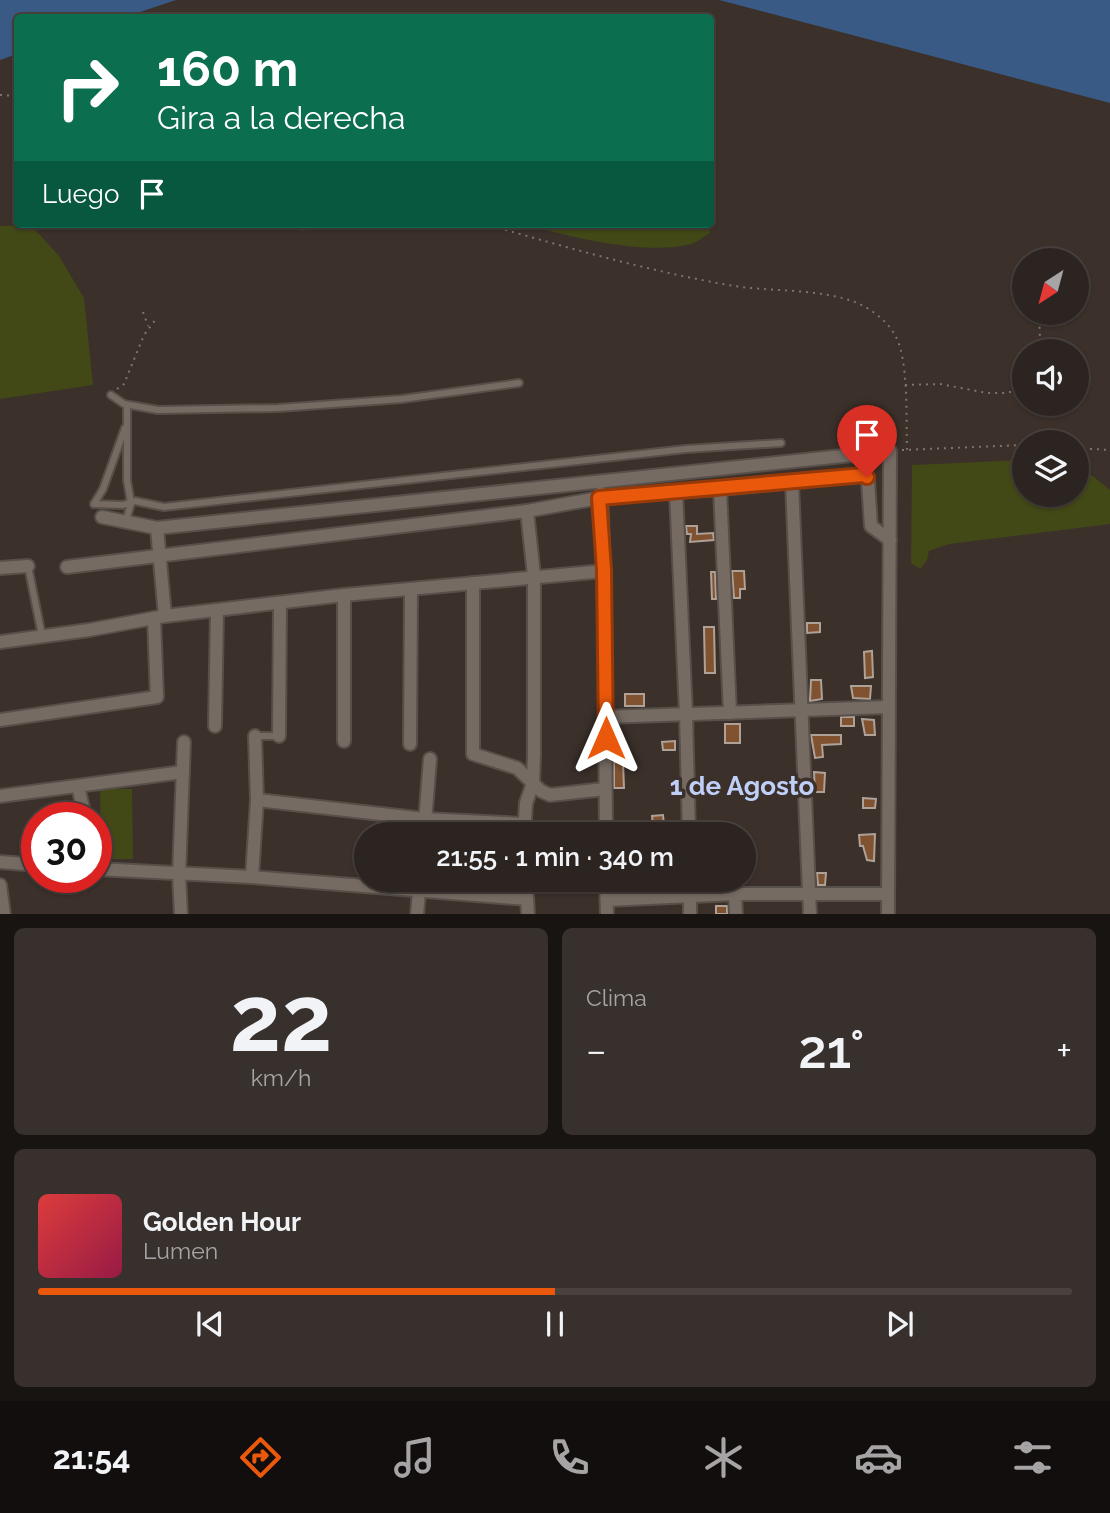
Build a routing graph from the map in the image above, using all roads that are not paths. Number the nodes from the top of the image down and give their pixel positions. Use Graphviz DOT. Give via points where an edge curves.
graph roads {
  1 [pos="519,383"];
  2 [pos="111,395"];
  3 [pos="127,405"];
  4 [pos="127,419"];
  5 [pos="781,443"];
  6 [pos="603,480"];
  7 [pos="792,483"];
  8 [pos="720,489"];
  9 [pos="676,492"];
  10 [pos="599,498"];
  11 [pos="131,503"];
  12 [pos="527,512"];
  13 [pos="102,517"];
  14 [pos="126,521"];
  15 [pos="157,528"];
  16 [pos="890,540"];
  17 [pos="159,556"];
  18 [pos="28,566"];
  19 [pos="0,568"];
  20 [pos="66,568"];
  21 [pos="604,570"];
  22 [pos="534,576"];
  23 [pos="473,583"];
  24 [pos="411,589"];
  25 [pos="344,595"];
  26 [pos="279,603"];
  27 [pos="217,610"];
  28 [pos="160,617"];
  29 [pos="42,636"];
  30 [pos="0,642"];
  31 [pos="888,707"];
  32 [pos="802,710"];
  33 [pos="730,713"];
  34 [pos="686,714"];
  35 [pos="606,717"];
  36 [pos="0,720"];
  37 [pos="215,726"];
  38 [pos="255,736"];
  39 [pos="279,736"];
  40 [pos="344,741"];
  41 [pos="184,742"];
  42 [pos="410,744"];
  43 [pos="430,759"];
  44 [pos="183,772"];
  45 [pos="533,783"];
  46 [pos="78,786"];
  47 [pos="605,789"];
  48 [pos="0,796"];
  49 [pos="257,800"];
  50 [pos="82,802"];
  51 [pos="425,819"];
  52 [pos="425,822"];
  53 [pos="455,822"];
  54 [pos="525,822"];
  55 [pos="606,822"];
  56 [pos="689,822"];
  57 [pos="0,862"];
  58 [pos="21,864"];
  59 [pos="112,870"];
  60 [pos="179,875"];
  61 [pos="252,877"];
  62 [pos="354,882"];
  63 [pos="0,885"];
  64 [pos="419,892"];
  65 [pos="473,892"];
  66 [pos="527,892"];
  67 [pos="607,892"];
  68 [pos="690,892"];
  69 [pos="735,894"];
  70 [pos="809,894"];
  71 [pos="888,894"];
  72 [pos="690,898"];
  73 [pos="527,899"];
  74 [pos="607,900"];
  75 [pos="5,914"];
  76 [pos="181,914"];
  77 [pos="417,914"];
  78 [pos="528,914"];
  79 [pos="607,914"];
  80 [pos="690,914"];
  81 [pos="736,914"];
  82 [pos="810,914"];
  83 [pos="888,914"];
  1 -- 3 [label="lane" via="402,399 278,408 168,410"];
  2 -- 3 [label="lane"];
  3 -- 4 [label="lane"];
  4 -- 11 [label="lane"];
  4 -- 11 [label="lane" via="94,504"];
  5 -- 11 [label="lane" via="686,449 164,507"];
  6 -- 10 [label="street"];
  6 -- 15 [label="street"];
  6 -- 16 [label="street" via="890,451"];
  7 -- 8 [label="street"];
  7 -- 16 [label="street" via="864,475 871,526"];
  7 -- 32 [label="street"];
  8 -- 9 [label="street"];
  8 -- 33 [label="street"];
  9 -- 10 [label="street"];
  9 -- 34 [label="street"];
  10 -- 12 [label="street"];
  10 -- 21 [label="street"];
  11 -- 14 [label="lane"];
  12 -- 17 [label="street"];
  12 -- 22 [label="street"];
  13 -- 14 [label="street"];
  14 -- 15 [label="street"];
  15 -- 17 [label="street"];
  16 -- 31 [label="street"];
  17 -- 20 [label="street"];
  17 -- 28 [label="street"];
  18 -- 19 [label="street"];
  18 -- 29 [label="lane"];
  21 -- 22 [label="street"];
  21 -- 35 [label="street"];
  22 -- 23 [label="street"];
  22 -- 45 [label="street"];
  23 -- 24 [label="street"];
  23 -- 45 [label="street" via="473,754 517,768"];
  24 -- 25 [label="street"];
  24 -- 42 [label="street"];
  25 -- 26 [label="street"];
  25 -- 40 [label="street"];
  26 -- 27 [label="street"];
  26 -- 39 [label="street"];
  27 -- 28 [label="street"];
  27 -- 37 [label="street"];
  28 -- 29 [label="street"];
  28 -- 36 [label="street" via="157,697"];
  29 -- 30 [label="street"];
  31 -- 32 [label="street"];
  31 -- 71 [label="street"];
  32 -- 33 [label="street"];
  32 -- 70 [label="street"];
  33 -- 34 [label="street"];
  34 -- 35 [label="street"];
  34 -- 56 [label="street"];
  35 -- 47 [label="street"];
  38 -- 39 [label="lane"];
  38 -- 49 [label="street"];
  41 -- 44 [label="street"];
  43 -- 51 [label="street"];
  44 -- 46 [label="street"];
  44 -- 60 [label="street"];
  45 -- 47 [label="street" via="551,795"];
  45 -- 54 [label="street"];
  46 -- 48 [label="street"];
  46 -- 50 [label="street"];
  47 -- 55 [label="street"];
  49 -- 51 [label="street"];
  49 -- 61 [label="street"];
  51 -- 52 [label="street"];
  51 -- 53 [label="street"];
  57 -- 58 [label="street"];
  59 -- 60 [label="street"];
  60 -- 61 [label="street"];
  60 -- 76 [label="street"];
  61 -- 62 [label="street"];
  63 -- 75 [label="street"];
  64 -- 77 [label="street"];
  65 -- 73 [label="street"];
  66 -- 73 [label="street"];
  67 -- 74 [label="street"];
  68 -- 72 [label="street"];
  69 -- 70 [label="street"];
  69 -- 72 [label="street"];
  69 -- 81 [label="street"];
  70 -- 71 [label="street"];
  70 -- 82 [label="street"];
  71 -- 83 [label="street"];
  72 -- 74 [label="street"];
  72 -- 80 [label="street"];
  73 -- 78 [label="street"];
  74 -- 79 [label="street"];
}
